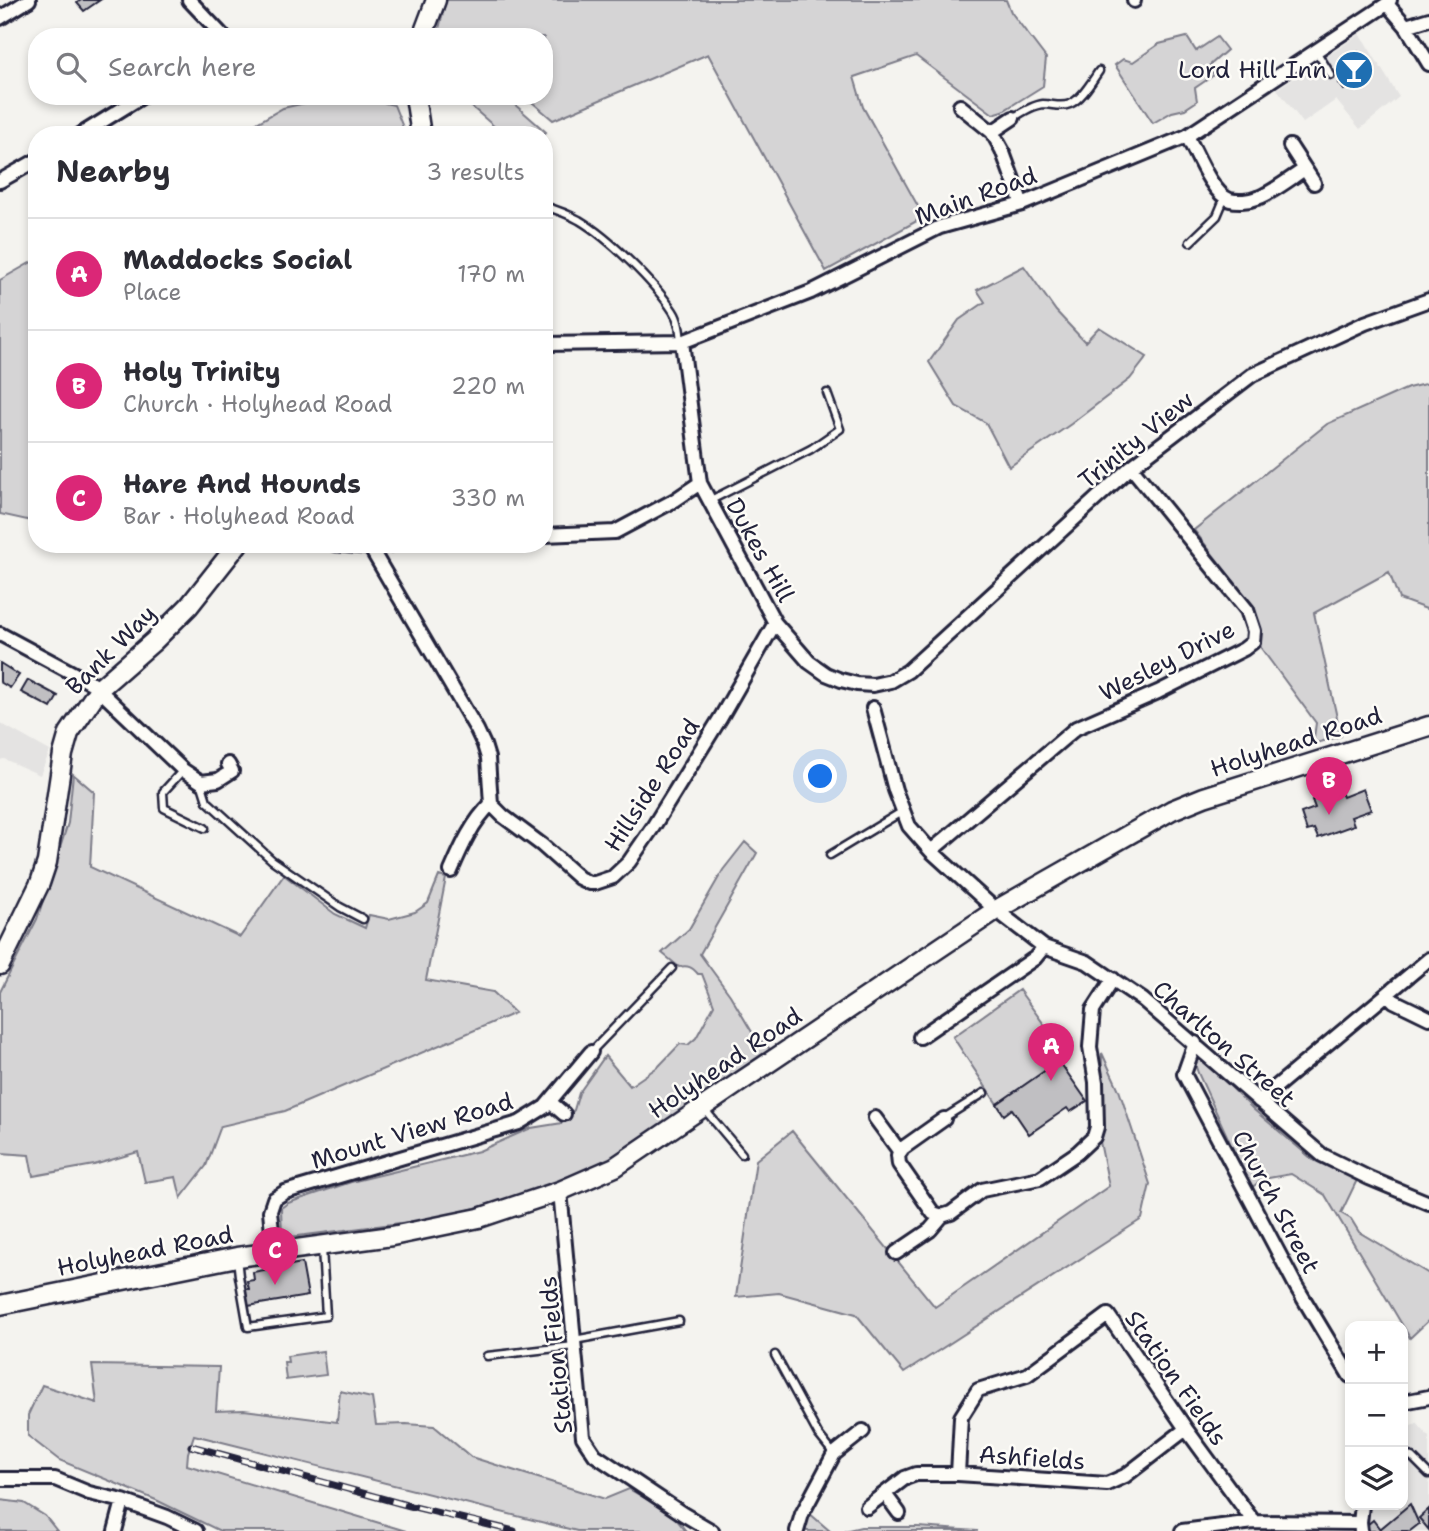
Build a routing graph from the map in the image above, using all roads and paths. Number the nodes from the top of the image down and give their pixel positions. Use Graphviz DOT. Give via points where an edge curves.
graph roads {
  1 [pos="29,0"];
  2 [pos="189,0"];
  3 [pos="436,0"];
  4 [pos="1389,2"];
  5 [pos="0,18"];
  6 [pos="1429,19"];
  7 [pos="1406,26"];
  8 [pos="215,28"];
  9 [pos="425,28"];
  10 [pos="1316,51"];
  11 [pos="1429,64"];
  12 [pos="1099,71"];
  13 [pos="1331,75"];
  14 [pos="128,105"];
  15 [pos="416,105"];
  16 [pos="960,106"];
  17 [pos="1013,118"];
  18 [pos="95,126"];
  19 [pos="418,126"];
  20 [pos="992,132"];
  21 [pos="1188,136"];
  22 [pos="1290,146"];
  23 [pos="28,165"];
  24 [pos="1305,169"];
  25 [pos="0,181"];
  26 [pos="1314,183"];
  27 [pos="1225,197"];
  28 [pos="1022,204"];
  29 [pos="553,209"];
  30 [pos="1190,242"];
  31 [pos="1429,300"];
  32 [pos="682,342"];
  33 [pos="553,344"];
  34 [pos="827,393"];
  35 [pos="1132,467"];
  36 [pos="700,483"];
  37 [pos="709,501"];
  38 [pos="553,535"];
  39 [pos="231,553"];
  40 [pos="374,553"];
  41 [pos="775,623"];
  42 [pos="0,634"];
  43 [pos="908,671"];
  44 [pos="99,689"];
  45 [pos="873,708"];
  46 [pos="1429,726"];
  47 [pos="228,764"];
  48 [pos="183,770"];
  49 [pos="201,782"];
  50 [pos="491,804"];
  51 [pos="903,811"];
  52 [pos="205,828"];
  53 [pos="930,851"];
  54 [pos="830,855"];
  55 [pos="452,871"];
  56 [pos="996,910"];
  57 [pos="363,919"];
  58 [pos="1044,947"];
  59 [pos="1429,959"];
  60 [pos="0,965"];
  61 [pos="672,968"];
  62 [pos="1114,979"];
  63 [pos="1387,994"];
  64 [pos="1429,1018"];
  65 [pos="920,1037"];
  66 [pos="1195,1043"];
  67 [pos="591,1052"];
  68 [pos="984,1093"];
  69 [pos="1259,1101"];
  70 [pos="550,1102"];
  71 [pos="703,1107"];
  72 [pos="564,1114"];
  73 [pos="875,1118"];
  74 [pos="944,1119"];
  75 [pos="900,1152"];
  76 [pos="742,1154"];
  77 [pos="560,1191"];
  78 [pos="1429,1203"];
  79 [pos="942,1216"];
  80 [pos="322,1247"];
  81 [pos="274,1252"];
  82 [pos="896,1253"];
  83 [pos="237,1258"];
  84 [pos="0,1305"];
  85 [pos="679,1321"];
  86 [pos="574,1343"];
  87 [pos="775,1355"];
  88 [pos="487,1356"];
  89 [pos="1345,1368"];
  90 [pos="1429,1397"];
  91 [pos="1408,1401"];
  92 [pos="1186,1429"];
  93 [pos="863,1431"];
  94 [pos="834,1454"];
  95 [pos="1408,1456"];
  96 [pos="958,1474"];
  97 [pos="1429,1474"];
  98 [pos="0,1479"];
  99 [pos="885,1494"];
  100 [pos="123,1501"];
  101 [pos="867,1507"];
  102 [pos="899,1513"];
  103 [pos="1254,1522"];
  104 [pos="1360,1527"];
  105 [pos="115,1531"];
  106 [pos="196,1531"];
  107 [pos="712,1531"];
  108 [pos="797,1531"];
  109 [pos="1182,1531"];
  1 -- 5 [label="street"];
  2 -- 8 [label="street"];
  3 -- 9 [label="street"];
  4 -- 7 [label="street"];
  4 -- 10 [label="street, Main Road"];
  6 -- 7 [label="street"];
  7 -- 11 [label="street"];
  10 -- 13 [label="lane"];
  10 -- 21 [label="street, Main Road"];
  12 -- 17 [label="lane" via="1073,103 1058,107 1041,104"];
  14 -- 18 [label="street"];
  15 -- 19 [label="street"];
  16 -- 20 [label="street"];
  17 -- 20 [label="street"];
  20 -- 28 [label="street"];
  21 -- 27 [label="street" via="1210,180"];
  21 -- 28 [label="street, Main Road"];
  22 -- 24 [label="street"];
  23 -- 25 [label="street"];
  24 -- 26 [label="street"];
  24 -- 27 [label="street" via="1259,198"];
  27 -- 30 [label="lane" via="1217,216"];
  28 -- 32 [label="street, Main Road" via="940,227 822,287"];
  29 -- 32 [label="lane" via="593,229 652,285 674,312"];
  31 -- 35 [label="street, Trinity View" via="1365,323 1252,375"];
  32 -- 33 [label="street, Main Road"];
  32 -- 36 [label="street, Dukes Hill"];
  34 -- 37 [label="lane" via="840,429 811,449"];
  35 -- 43 [label="street, Trinity View"];
  35 -- 53 [label="street, Wesley Drive" via="1247,610 1254,631 1252,642 1158,692 1076,728"];
  36 -- 37 [label="street, Dukes Hill"];
  36 -- 38 [label="street" via="615,533"];
  37 -- 41 [label="street, Dukes Hill"];
  39 -- 44 [label="street, Bank Way" via="189,606"];
  40 -- 50 [label="street" via="477,730 488,758"];
  41 -- 43 [label="street, Dukes Hill" via="809,662 841,680 873,685"];
  41 -- 50 [label="street, Hillside Road" via="653,827 620,872 595,883 579,878"];
  42 -- 44 [label="street"];
  44 -- 48 [label="street"];
  44 -- 60 [label="street, Bank Way" via="69,733 47,862"];
  45 -- 51 [label="street"];
  46 -- 56 [label="street, Holyhead Road" via="1172,810"];
  47 -- 49 [label="street" via="232,771 218,780"];
  48 -- 49 [label="street"];
  48 -- 52 [label="lane" via="163,792 164,808"];
  49 -- 57 [label="lane" via="207,801 272,860"];
  50 -- 55 [label="street" via="472,828"];
  51 -- 53 [label="street"];
  51 -- 54 [label="lane"];
  53 -- 56 [label="street"];
  56 -- 58 [label="street, Charlton Street"];
  56 -- 71 [label="street, Holyhead Road"];
  58 -- 62 [label="street, Charlton Street" via="1087,962"];
  58 -- 65 [label="street" via="1035,958"];
  59 -- 63 [label="street"];
  61 -- 67 [label="lane"];
  62 -- 66 [label="street, Charlton Street"];
  62 -- 79 [label="street" via="1093,1010 1094,1137 1040,1178 982,1190"];
  63 -- 64 [label="street"];
  63 -- 69 [label="street"];
  66 -- 69 [label="street, Charlton Street"];
  66 -- 89 [label="street, Church Street" via="1184,1074 1296,1286"];
  67 -- 70 [label="street, Mount View Road"];
  68 -- 74 [label="lane"];
  69 -- 78 [label="street, Charlton Street" via="1322,1155"];
  70 -- 72 [label="street"];
  70 -- 81 [label="street, Mount View Road" via="519,1123 285,1192 274,1199 270,1211"];
  71 -- 76 [label="lane"];
  71 -- 77 [label="street, Holyhead Road" via="615,1167"];
  73 -- 75 [label="street"];
  74 -- 75 [label="street"];
  75 -- 79 [label="street" via="899,1164 933,1213"];
  77 -- 80 [label="street, Holyhead Road" via="479,1219"];
  77 -- 86 [label="street, Station Fields"];
  79 -- 82 [label="street"];
  80 -- 81 [label="street, Holyhead Road"];
  80 -- 83 [label="lane" via="326,1316 248,1327"];
  81 -- 83 [label="street, Holyhead Road"];
  83 -- 84 [label="street, Holyhead Road"];
  85 -- 86 [label="lane"];
  86 -- 88 [label="lane"];
  86 -- 107 [label="street, Station Fields" via="583,1437 595,1455"];
  87 -- 94 [label="lane" via="818,1434"];
  90 -- 91 [label="street"];
  92 -- 96 [label="street, Ashfields" via="1125,1476 1107,1484"];
  92 -- 96 [label="street, Station Fields" via="1108,1315 1027,1375 978,1390 961,1417"];
  92 -- 103 [label="street, Station Fields"];
  93 -- 94 [label="street"];
  94 -- 108 [label="street"];
  95 -- 97 [label="lane"];
  96 -- 99 [label="street, Ashfields" via="916,1474"];
  98 -- 100 [label="street" via="55,1479"];
  99 -- 101 [label="street, Ashfields"];
  99 -- 102 [label="street"];
  100 -- 105 [label="street"];
  100 -- 106 [label="street"];
  103 -- 104 [label="street"];
  103 -- 109 [label="street"];
}
